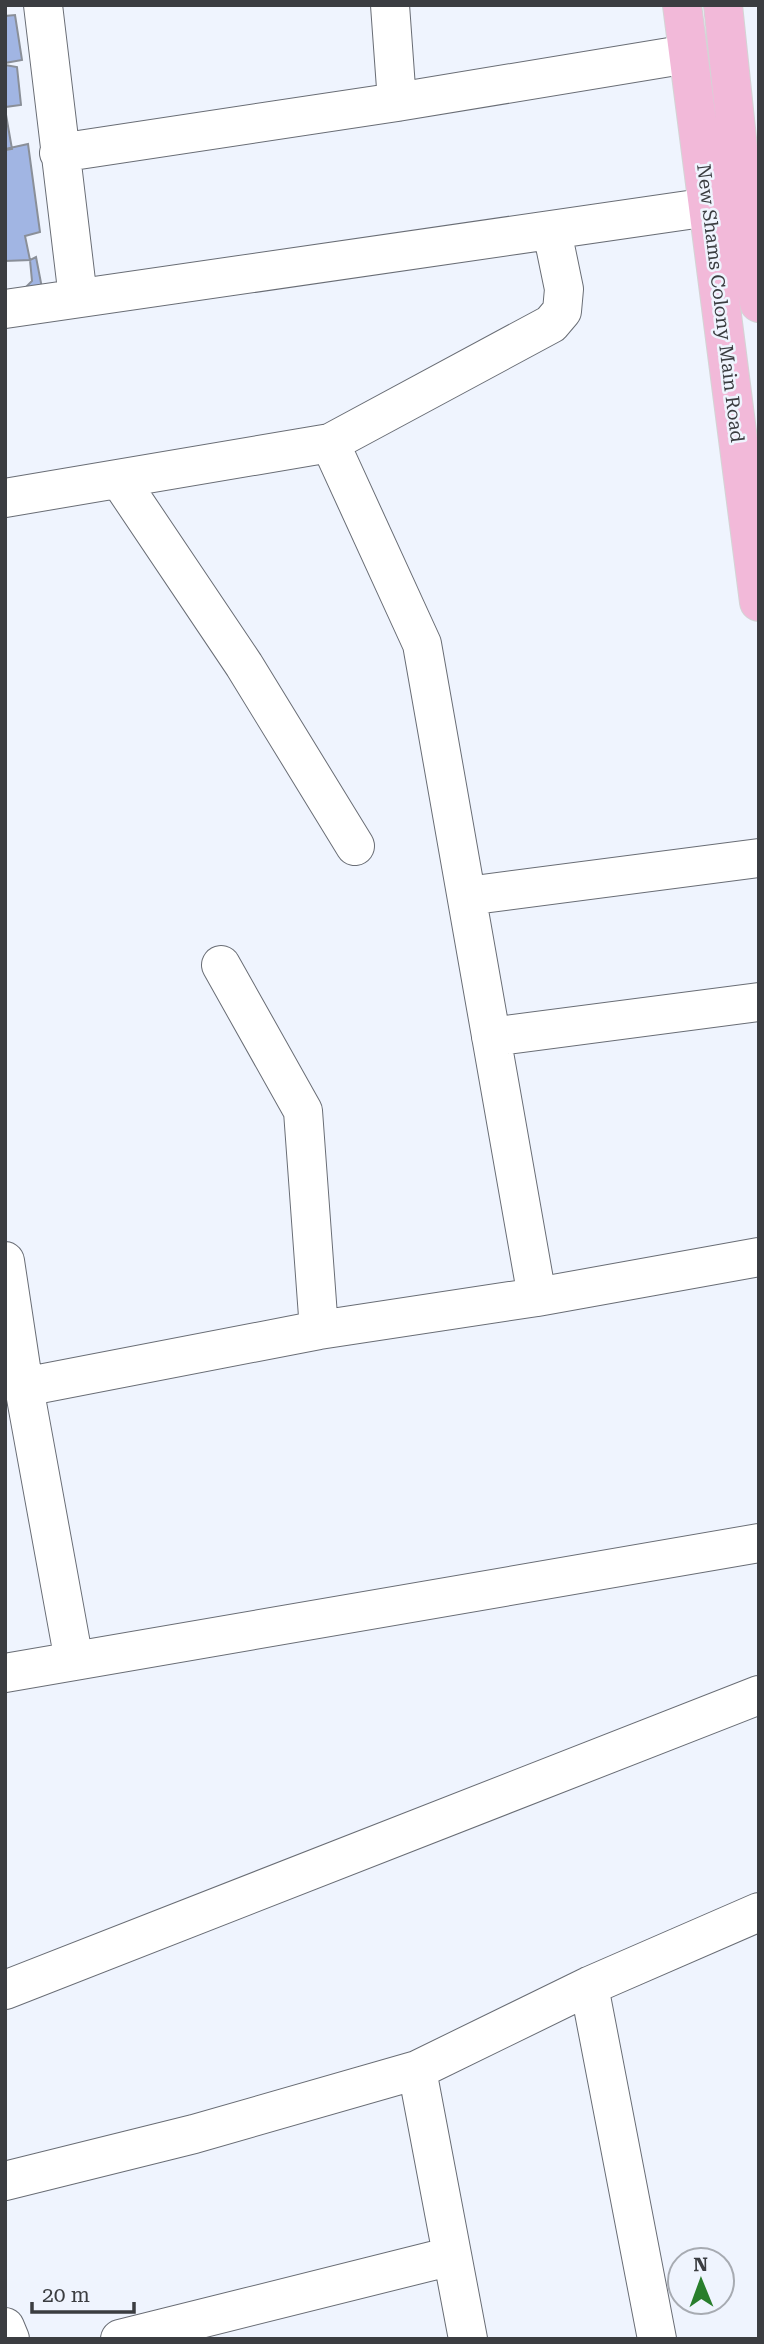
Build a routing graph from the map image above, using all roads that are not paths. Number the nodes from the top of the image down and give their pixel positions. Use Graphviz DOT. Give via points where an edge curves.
graph roads {
  1 [pos="43,5"];
  2 [pos="390,5"];
  3 [pos="682,5"];
  4 [pos="723,5"];
  5 [pos="688,54"];
  6 [pos="397,102"];
  7 [pos="59,153"];
  8 [pos="709,207"];
  9 [pos="552,231"];
  10 [pos="78,298"];
  11 [pos="759,303"];
  12 [pos="5,309"];
  13 [pos="330,443"];
  14 [pos="119,479"];
  15 [pos="5,498"];
  16 [pos="759,602"];
  17 [pos="355,846"];
  18 [pos="759,858"];
  19 [pos="467,896"];
  20 [pos="221,965"];
  21 [pos="759,1002"];
  22 [pos="491,1037"];
  23 [pos="759,1257"];
  24 [pos="5,1261"];
  25 [pos="537,1297"];
  26 [pos="319,1330"];
  27 [pos="24,1387"];
  28 [pos="759,1543"];
  29 [pos="74,1661"];
  30 [pos="5,1673"];
  31 [pos="759,1695"];
  32 [pos="759,1912"];
  33 [pos="589,1986"];
  34 [pos="5,1990"];
  35 [pos="417,2070"];
  36 [pos="5,2181"];
  37 [pos="452,2256"];
  38 [pos="5,2327"];
  39 [pos="10,2339"];
  40 [pos="120,2339"];
  41 [pos="468,2339"];
  42 [pos="657,2339"];
  1 -- 7 [label="street"];
  2 -- 6 [label="street"];
  3 -- 5 [label="main road, New Shams Colony Main Road"];
  4 -- 11 [label="main road, New Shams Colony Main Road"];
  5 -- 6 [label="street"];
  5 -- 8 [label="main road, New Shams Colony Main Road"];
  6 -- 7 [label="street"];
  7 -- 10 [label="street"];
  8 -- 9 [label="street"];
  8 -- 16 [label="main road, New Shams Colony Main Road"];
  9 -- 10 [label="street"];
  9 -- 13 [label="street" via="564,289 562,312 551,324"];
  10 -- 12 [label="street"];
  13 -- 14 [label="street"];
  13 -- 19 [label="street" via="422,644"];
  14 -- 15 [label="street"];
  14 -- 17 [label="street" via="244,664"];
  18 -- 19 [label="street"];
  19 -- 22 [label="street"];
  20 -- 26 [label="street" via="303,1111"];
  21 -- 22 [label="street"];
  22 -- 25 [label="street"];
  23 -- 25 [label="street"];
  24 -- 27 [label="street"];
  25 -- 26 [label="street"];
  26 -- 27 [label="street"];
  27 -- 29 [label="street"];
  28 -- 29 [label="street"];
  29 -- 30 [label="street"];
  31 -- 34 [label="street"];
  32 -- 33 [label="street"];
  33 -- 35 [label="street"];
  33 -- 42 [label="street"];
  35 -- 36 [label="street" via="194,2134"];
  35 -- 37 [label="street"];
  37 -- 40 [label="street"];
  37 -- 41 [label="street"];
  38 -- 39 [label="street"];
}
